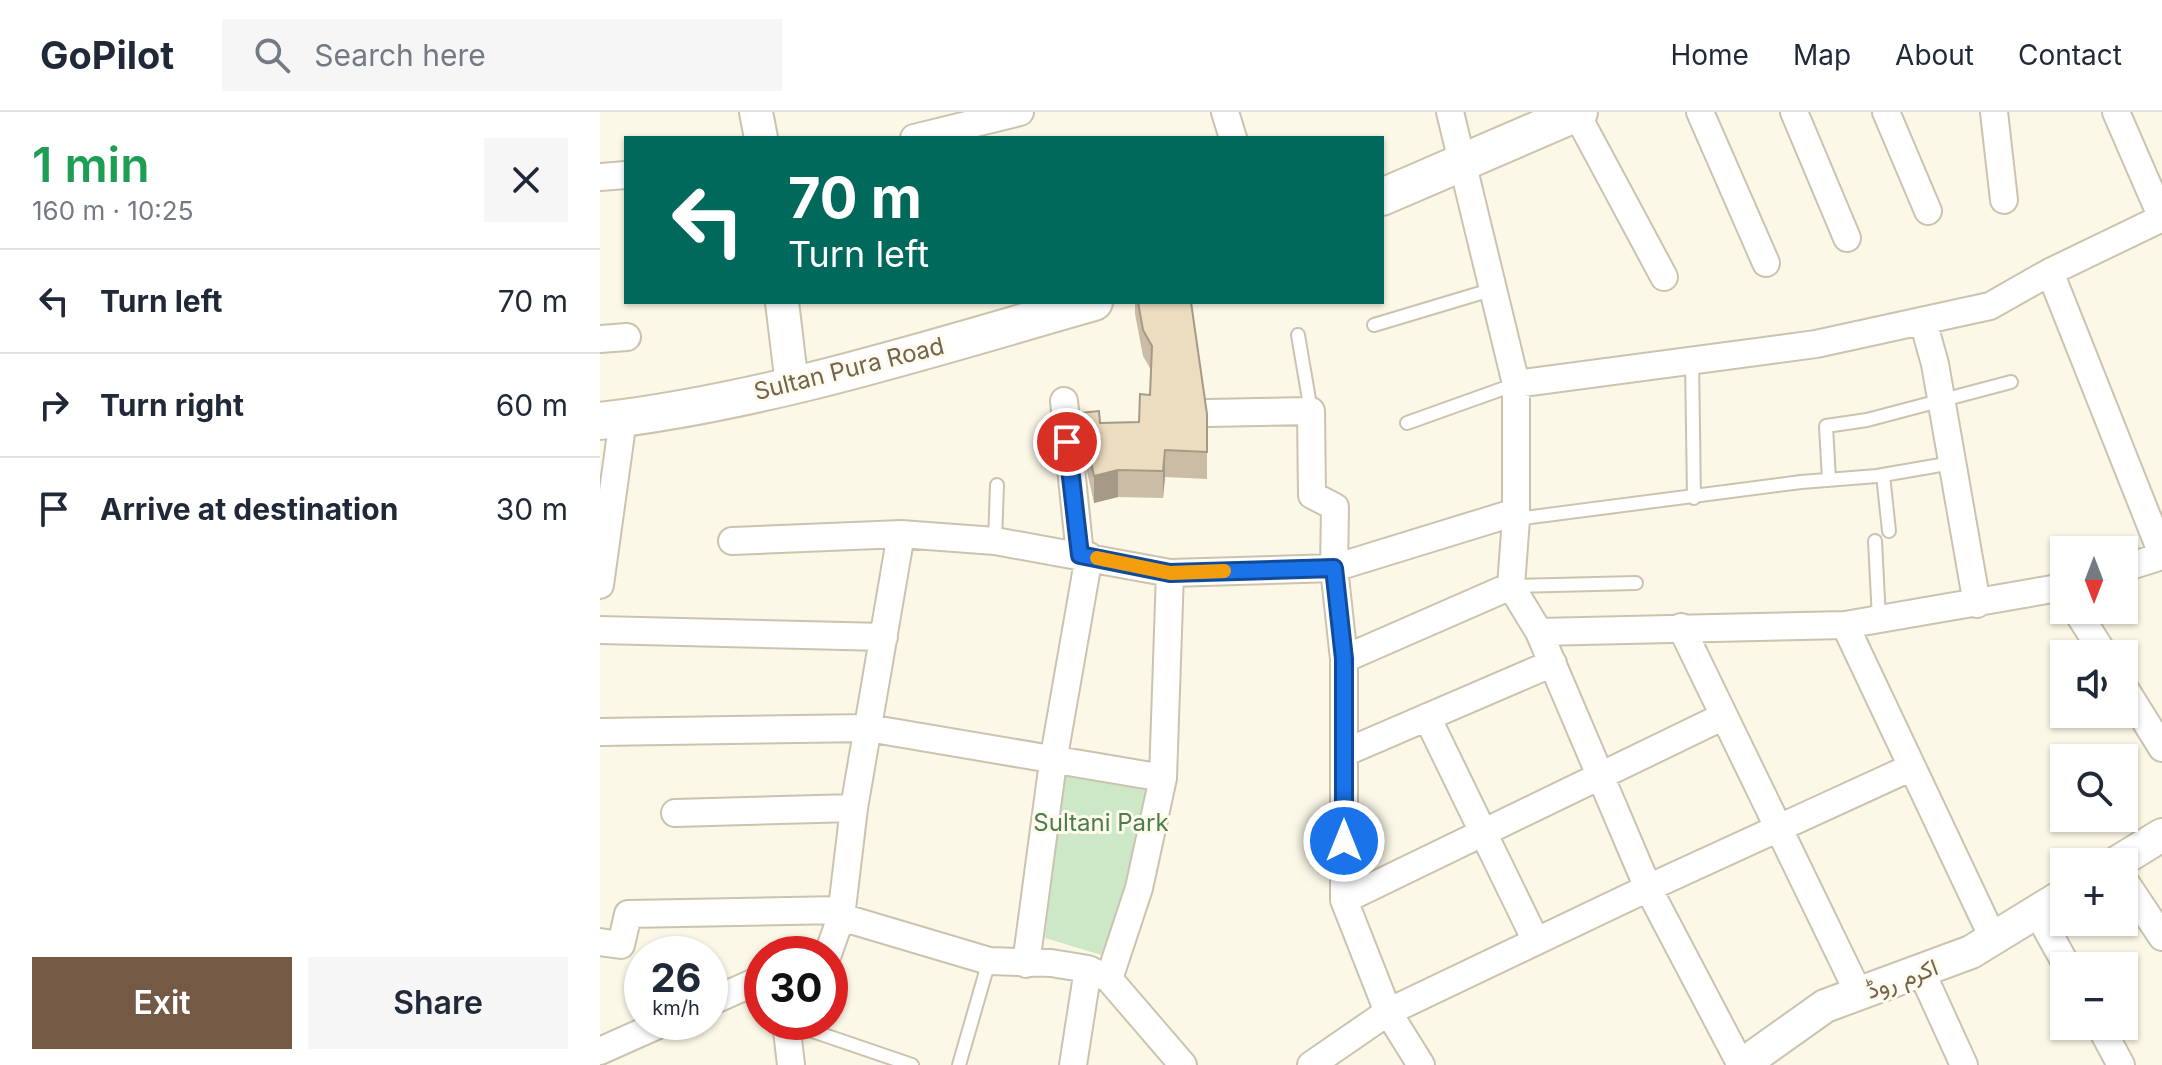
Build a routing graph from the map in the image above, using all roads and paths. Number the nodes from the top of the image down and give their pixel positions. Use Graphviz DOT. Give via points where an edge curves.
graph roads {
  1 [pos="756,112"];
  2 [pos="1020,112"];
  3 [pos="1225,112"];
  4 [pos="1450,112"];
  5 [pos="1700,112"];
  6 [pos="1794,112"];
  7 [pos="1886,112"];
  8 [pos="1994,112"];
  9 [pos="2116,112"];
  10 [pos="1578,113"];
  11 [pos="982,124"];
  12 [pos="761,136"];
  13 [pos="924,136"];
  14 [pos="1232,136"];
  15 [pos="1465,162"];
  16 [pos="624,175"];
  17 [pos="600,177"];
  18 [pos="1384,196"];
  19 [pos="2004,200"];
  20 [pos="1928,211"];
  21 [pos="2162,218"];
  22 [pos="1847,238"];
  23 [pos="1766,263"];
  24 [pos="2050,272"];
  25 [pos="1664,277"];
  26 [pos="1494,289"];
  27 [pos="782,304"];
  28 [pos="1080,304"];
  29 [pos="1036,310"];
  30 [pos="1923,321"];
  31 [pos="1374,325"];
  32 [pos="1298,335"];
  33 [pos="627,337"];
  34 [pos="600,339"];
  35 [pos="1692,359"];
  36 [pos="2011,382"];
  37 [pos="1516,384"];
  38 [pos="792,385"];
  39 [pos="1064,401"];
  40 [pos="1941,401"];
  41 [pos="1311,411"];
  42 [pos="1207,413"];
  43 [pos="611,420"];
  44 [pos="1407,423"];
  45 [pos="1952,463"];
  46 [pos="1883,475"];
  47 [pos="1829,480"];
  48 [pos="997,485"];
  49 [pos="1694,498"];
  50 [pos="1516,516"];
  51 [pos="1889,531"];
  52 [pos="901,534"];
  53 [pos="604,538"];
  54 [pos="732,541"];
  55 [pos="995,541"];
  56 [pos="1875,541"];
  57 [pos="2162,555"];
  58 [pos="1084,556"];
  59 [pos="2138,563"];
  60 [pos="1334,568"];
  61 [pos="1170,573"];
  62 [pos="1636,583"];
  63 [pos="600,585"];
  64 [pos="1511,586"];
  65 [pos="2050,596"];
  66 [pos="1977,604"];
  67 [pos="1879,619"];
  68 [pos="1845,625"];
  69 [pos="1681,627"];
  70 [pos="600,630"];
  71 [pos="1539,632"];
  72 [pos="884,637"];
  73 [pos="1344,659"];
  74 [pos="1553,663"];
  75 [pos="2138,709"];
  76 [pos="1724,716"];
  77 [pos="1427,717"];
  78 [pos="868,728"];
  79 [pos="600,732"];
  80 [pos="2162,748"];
  81 [pos="1344,753"];
  82 [pos="1053,762"];
  83 [pos="1912,767"];
  84 [pos="1601,776"];
  85 [pos="1163,778"];
  86 [pos="854,808"];
  87 [pos="675,813"];
  88 [pos="1779,830"];
  89 [pos="1483,832"];
  90 [pos="2162,835"];
  91 [pos="2138,850"];
  92 [pos="1648,888"];
  93 [pos="1344,900"];
  94 [pos="2138,901"];
  95 [pos="2050,905"];
  96 [pos="841,914"];
  97 [pos="834,936"];
  98 [pos="2162,937"];
  99 [pos="1993,938"];
  100 [pos="1536,941"];
  101 [pos="600,942"];
  102 [pos="989,961"];
  103 [pos="1026,964"];
  104 [pos="1922,973"];
  105 [pos="1098,974"];
  106 [pos="1859,994"];
  107 [pos="1388,1012"];
  108 [pos="625,1040"];
  109 [pos="788,1040"];
  110 [pos="839,1040"];
  111 [pos="2108,1040"];
  112 [pos="600,1051"];
  113 [pos="791,1065"];
  114 [pos="912,1065"];
  115 [pos="959,1065"];
  116 [pos="1073,1065"];
  117 [pos="1183,1065"];
  118 [pos="1311,1065"];
  119 [pos="1421,1065"];
  120 [pos="1742,1065"];
  121 [pos="1964,1065"];
  122 [pos="2121,1065"];
  1 -- 12 [label="street"];
  2 -- 11 [label="street"];
  3 -- 14 [label="street"];
  4 -- 15 [label="street"];
  5 -- 23 [label="street"];
  6 -- 22 [label="street"];
  7 -- 20 [label="street"];
  8 -- 19 [label="street"];
  9 -- 21 [label="street"];
  10 -- 15 [label="main road"];
  10 -- 25 [label="street"];
  11 -- 13 [label="street"];
  15 -- 18 [label="main road"];
  15 -- 26 [label="street"];
  16 -- 17 [label="street"];
  21 -- 24 [label="street"];
  24 -- 30 [label="street" via="1990,306"];
  24 -- 57 [label="street"];
  26 -- 31 [label="lane"];
  26 -- 37 [label="street"];
  27 -- 38 [label="street"];
  28 -- 29 [label="main road, Sultan Pura Road"];
  29 -- 38 [label="main road, Sultan Pura Road" via="900,359"];
  30 -- 35 [label="street" via="1816,344"];
  30 -- 40 [label="street"];
  32 -- 41 [label="lane"];
  33 -- 34 [label="street"];
  35 -- 37 [label="street"];
  35 -- 49 [label="lane"];
  36 -- 40 [label="lane"];
  37 -- 44 [label="lane"];
  37 -- 50 [label="street"];
  38 -- 43 [label="main road, Sultan Pura Road"];
  39 -- 58 [label="street"];
  40 -- 45 [label="street"];
  40 -- 47 [label="lane" via="1826,426"];
  41 -- 42 [label="street"];
  41 -- 60 [label="street" via="1312,495 1335,507"];
  43 -- 53 [label="street"];
  45 -- 46 [label="lane"];
  45 -- 66 [label="street"];
  46 -- 47 [label="lane"];
  46 -- 51 [label="lane"];
  47 -- 49 [label="lane"];
  48 -- 55 [label="lane"];
  49 -- 50 [label="lane"];
  50 -- 60 [label="street"];
  50 -- 64 [label="street"];
  52 -- 54 [label="street"];
  52 -- 55 [label="street"];
  52 -- 72 [label="street"];
  53 -- 63 [label="street"];
  55 -- 58 [label="street"];
  56 -- 67 [label="lane"];
  57 -- 59 [label="street"];
  58 -- 61 [label="street"];
  58 -- 82 [label="street"];
  60 -- 61 [label="street"];
  60 -- 73 [label="street"];
  61 -- 85 [label="street"];
  62 -- 64 [label="lane"];
  64 -- 71 [label="street"];
  64 -- 73 [label="street"];
  65 -- 66 [label="street"];
  66 -- 67 [label="street"];
  67 -- 68 [label="street"];
  68 -- 69 [label="street"];
  68 -- 83 [label="street"];
  69 -- 71 [label="street"];
  69 -- 76 [label="street"];
  70 -- 72 [label="street"];
  71 -- 74 [label="street"];
  72 -- 78 [label="street"];
  73 -- 81 [label="street"];
  74 -- 77 [label="street"];
  74 -- 84 [label="street"];
  75 -- 80 [label="street"];
  76 -- 84 [label="street"];
  76 -- 88 [label="street"];
  77 -- 81 [label="street"];
  77 -- 89 [label="street"];
  78 -- 79 [label="street"];
  78 -- 82 [label="street"];
  78 -- 86 [label="street"];
  81 -- 93 [label="street"];
  82 -- 85 [label="street"];
  82 -- 103 [label="street"];
  83 -- 88 [label="street"];
  83 -- 99 [label="street"];
  84 -- 89 [label="street"];
  84 -- 92 [label="street"];
  85 -- 105 [label="street" via="1139,888"];
  86 -- 87 [label="street"];
  86 -- 96 [label="street"];
  88 -- 92 [label="street"];
  88 -- 106 [label="street"];
  89 -- 93 [label="street"];
  89 -- 100 [label="street"];
  90 -- 91 [label="street"];
  92 -- 100 [label="street"];
  92 -- 120 [label="street"];
  93 -- 107 [label="street"];
  94 -- 98 [label="street"];
  95 -- 99 [label="street, اکرم روڈ"];
  96 -- 97 [label="street"];
  96 -- 101 [label="street" via="628,914 621,945"];
  96 -- 102 [label="street"];
  99 -- 104 [label="street, اکرم روڈ"];
  100 -- 107 [label="street"];
  102 -- 103 [label="street"];
  102 -- 115 [label="lane"];
  103 -- 105 [label="street" via="1051,963"];
  104 -- 106 [label="street, اکرم روڈ"];
  104 -- 121 [label="street"];
  105 -- 116 [label="street"];
  105 -- 117 [label="street"];
  106 -- 120 [label="street, اکرم روڈ" via="1825,1006"];
  107 -- 118 [label="street"];
  107 -- 119 [label="street"];
  108 -- 112 [label="street"];
  109 -- 113 [label="street"];
  110 -- 114 [label="lane"];
  111 -- 122 [label="street"];
}
